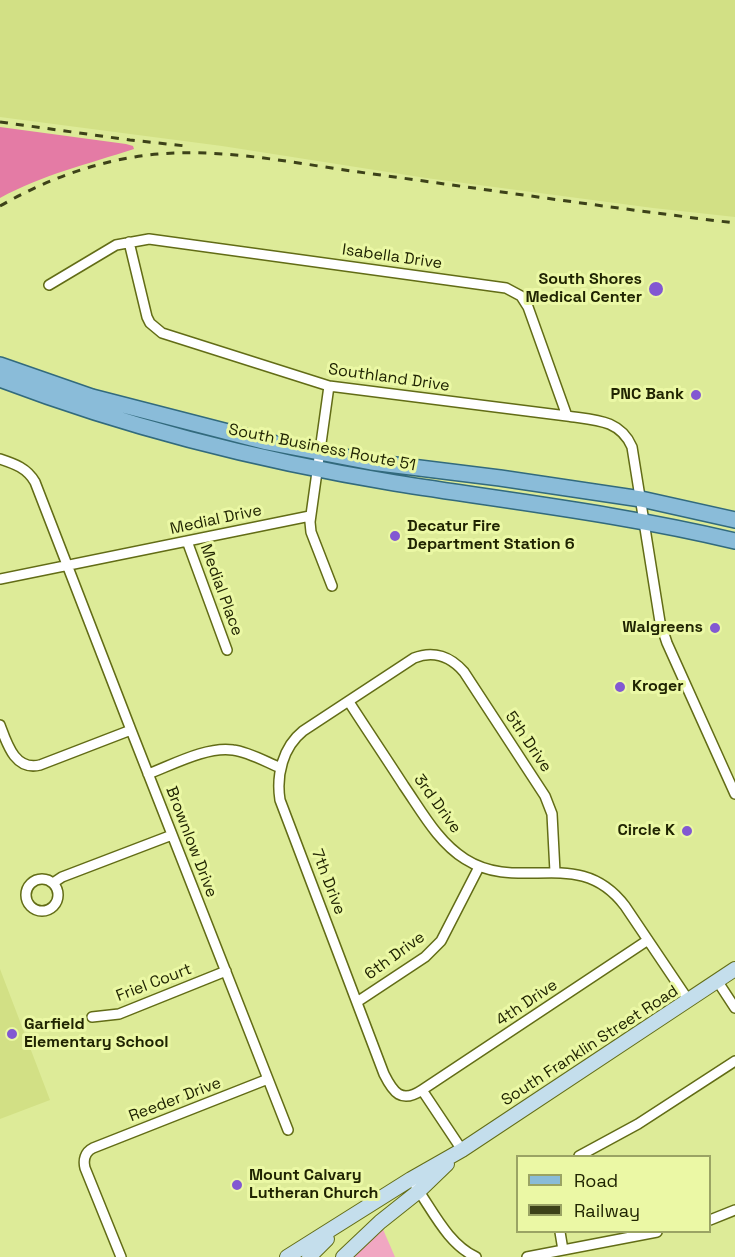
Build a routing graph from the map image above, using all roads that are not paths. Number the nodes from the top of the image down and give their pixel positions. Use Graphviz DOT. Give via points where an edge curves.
graph roads {
  1 [pos="129,242"];
  2 [pos="49,285"];
  3 [pos="0,365"];
  4 [pos="0,379"];
  5 [pos="329,386"];
  6 [pos="567,416"];
  7 [pos="320,453"];
  8 [pos="0,459"];
  9 [pos="317,468"];
  10 [pos="641,499"];
  11 [pos="310,516"];
  12 [pos="644,520"];
  13 [pos="735,520"];
  14 [pos="187,541"];
  15 [pos="735,541"];
  16 [pos="67,565"];
  17 [pos="0,579"];
  18 [pos="332,586"];
  19 [pos="228,650"];
  20 [pos="431,654"];
  21 [pos="349,702"];
  22 [pos="0,725"];
  23 [pos="130,730"];
  24 [pos="281,768"];
  25 [pos="148,774"];
  26 [pos="735,794"];
  27 [pos="172,835"];
  28 [pos="479,867"];
  29 [pos="555,872"];
  30 [pos="54,883"];
  31 [pos="648,940"];
  32 [pos="735,969"];
  33 [pos="226,971"];
  34 [pos="718,982"];
  35 [pos="689,1001"];
  36 [pos="357,1002"];
  37 [pos="735,1008"];
  38 [pos="92,1017"];
  39 [pos="735,1061"];
  40 [pos="268,1079"];
  41 [pos="422,1090"];
  42 [pos="288,1130"];
  43 [pos="462,1150"];
  44 [pos="581,1155"];
  45 [pos="411,1179"];
  46 [pos="419,1191"];
  47 [pos="360,1210"];
  48 [pos="735,1210"];
  49 [pos="711,1220"];
  50 [pos="560,1233"];
  51 [pos="652,1233"];
  52 [pos="563,1250"];
  53 [pos="121,1257"];
  54 [pos="287,1257"];
  55 [pos="309,1257"];
  56 [pos="317,1257"];
  57 [pos="343,1257"];
  58 [pos="476,1257"];
  59 [pos="527,1257"];
  1 -- 2 [label="street, Isabella Drive" via="116,245"];
  1 -- 5 [label="street, Southland Drive" via="143,307 156,329"];
  1 -- 6 [label="street, Isabella Drive" via="158,240 512,290 528,307"];
  3 -- 7 [label="main road, South Business Route 51" via="92,397"];
  4 -- 9 [label="main road, South Business Route 51" via="123,422"];
  5 -- 6 [label="street, Southland Drive"];
  5 -- 7 [label="street"];
  6 -- 10 [label="street, Southland Drive" via="605,422 626,434"];
  7 -- 9 [label="street"];
  7 -- 10 [label="main road, South Business Route 51"];
  8 -- 16 [label="street, Brownlow Drive" via="21,467 33,478"];
  9 -- 11 [label="street"];
  9 -- 12 [label="main road, South Business Route 51"];
  10 -- 12 [label="street, Southland Drive"];
  10 -- 13 [label="main road, South Business Route 51"];
  11 -- 14 [label="street, Medial Drive"];
  11 -- 18 [label="street" via="311,532"];
  12 -- 15 [label="main road, South Business Route 51"];
  12 -- 26 [label="street, Southland Drive" via="663,632"];
  14 -- 16 [label="street, Medial Drive"];
  14 -- 19 [label="street, Medial Place"];
  16 -- 17 [label="street, Medial Drive"];
  16 -- 23 [label="street, Brownlow Drive"];
  20 -- 21 [label="street, 7th Drive" via="407,662"];
  20 -- 29 [label="street, 5th Drive" via="448,659 464,672 545,796 552,814"];
  21 -- 24 [label="street, 7th Drive" via="298,735"];
  21 -- 28 [label="street, 3rd Drive" via="435,831 457,853"];
  22 -- 23 [label="street" via="11,751 29,766"];
  23 -- 25 [label="street, Brownlow Drive"];
  24 -- 25 [label="street" via="241,752 220,750"];
  24 -- 36 [label="street, 7th Drive" via="280,800"];
  25 -- 27 [label="street, Brownlow Drive"];
  27 -- 30 [label="street"];
  27 -- 33 [label="street, Brownlow Drive"];
  28 -- 29 [label="street, 3rd Drive" via="505,873"];
  28 -- 36 [label="street, 6th Drive" via="441,941 425,957"];
  29 -- 31 [label="street, 3rd Drive" via="576,873 613,893"];
  31 -- 35 [label="street, 3rd Drive"];
  31 -- 41 [label="street, 4th Drive"];
  32 -- 34 [label="street, South Franklin Street Road"];
  33 -- 38 [label="street, Friel Court" via="119,1014"];
  33 -- 40 [label="street, Brownlow Drive"];
  34 -- 35 [label="street, South Franklin Street Road"];
  34 -- 37 [label="street"];
  35 -- 43 [label="street, South Franklin Street Road"];
  36 -- 41 [label="street, 7th Drive" via="384,1074 395,1092 409,1096"];
  39 -- 44 [label="street" via="638,1124"];
  40 -- 42 [label="street, Brownlow Drive"];
  40 -- 53 [label="street, Reeder Drive" via="93,1148 85,1156 84,1166"];
  41 -- 43 [label="street"];
  43 -- 45 [label="street, South Franklin Street Road"];
  43 -- 46 [label="street, South Franklin Street Road"];
  45 -- 46 [label="street"];
  45 -- 47 [label="street, South Franklin Street Road"];
  46 -- 57 [label="street, South Franklin Street Road"];
  46 -- 58 [label="street" via="451,1238"];
  47 -- 54 [label="street, South Franklin Street Road"];
  47 -- 55 [label="street"];
  47 -- 56 [label="street"];
  48 -- 49 [label="street"];
  50 -- 52 [label="street"];
  51 -- 52 [label="street"];
  52 -- 59 [label="street"];
}
